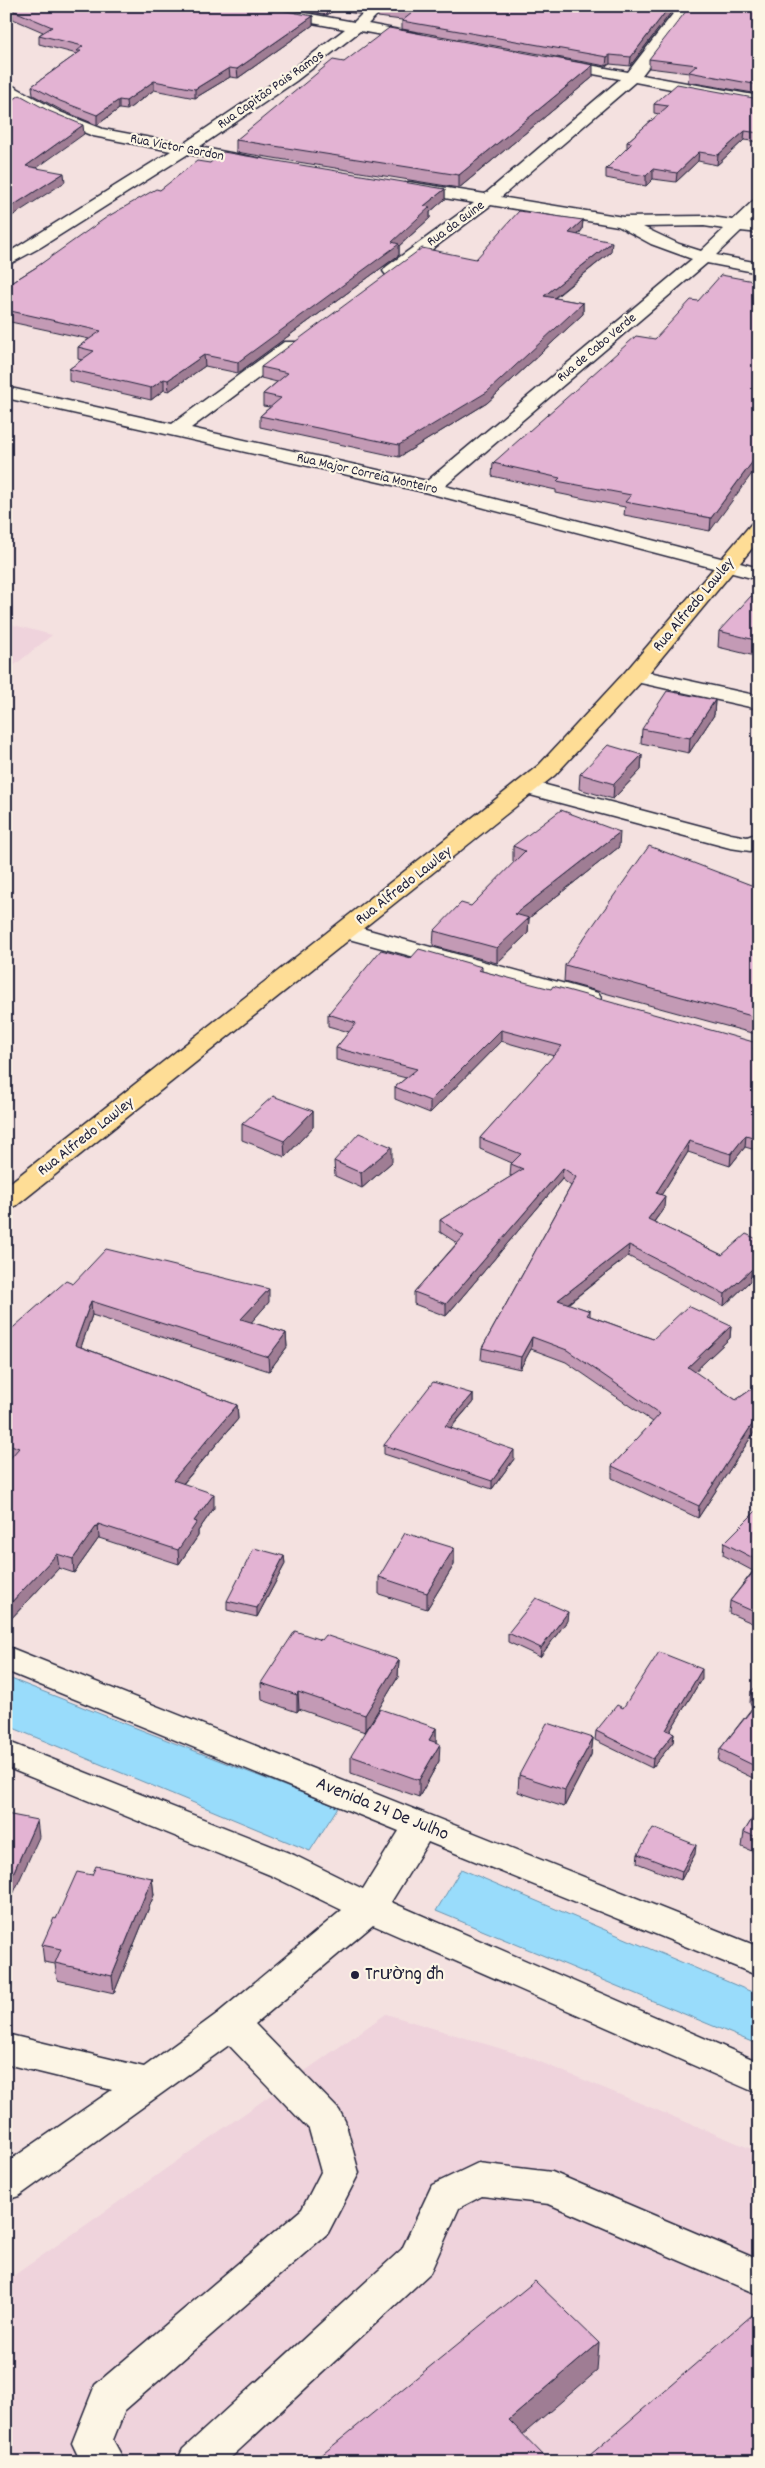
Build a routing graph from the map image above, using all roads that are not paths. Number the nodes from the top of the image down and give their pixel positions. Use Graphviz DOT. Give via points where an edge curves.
graph roads {
  1 [pos="242,6"];
  2 [pos="378,6"];
  3 [pos="687,6"];
  4 [pos="357,27"];
  5 [pos="436,41"];
  6 [pos="544,61"];
  7 [pos="632,77"];
  8 [pos="6,86"];
  9 [pos="759,101"];
  10 [pos="184,150"];
  11 [pos="272,165"];
  12 [pos="390,184"];
  13 [pos="488,200"];
  14 [pos="759,204"];
  15 [pos="624,222"];
  16 [pos="740,224"];
  17 [pos="759,228"];
  18 [pos="703,258"];
  19 [pos="6,262"];
  20 [pos="759,268"];
  21 [pos="376,283"];
  22 [pos="303,336"];
  23 [pos="6,392"];
  24 [pos="175,431"];
  25 [pos="431,488"];
  26 [pos="759,527"];
  27 [pos="726,567"];
  28 [pos="759,574"];
  29 [pos="635,675"];
  30 [pos="759,703"];
  31 [pos="527,787"];
  32 [pos="759,840"];
  33 [pos="347,931"];
  34 [pos="615,1005"];
  35 [pos="6,1200"];
  36 [pos="6,1658"];
  37 [pos="6,1753"];
  38 [pos="420,1826"];
  39 [pos="369,1908"];
  40 [pos="759,1962"];
  41 [pos="231,2023"];
  42 [pos="6,2049"];
  43 [pos="759,2079"];
  44 [pos="149,2084"];
  45 [pos="6,2184"];
  46 [pos="759,2278"];
  47 [pos="105,2462"];
  48 [pos="197,2462"];
  1 -- 4 [label="street"];
  2 -- 4 [label="street, Rua Capitão Pais Ramos"];
  3 -- 7 [label="street, Rua da Guine"];
  4 -- 5 [label="street"];
  4 -- 10 [label="street, Rua Capitão Pais Ramos" via="290,79"];
  6 -- 7 [label="street"];
  7 -- 9 [label="street"];
  7 -- 13 [label="street, Rua da Guine"];
  8 -- 10 [label="street, Rua Victor Gordon" via="55,115 100,133"];
  10 -- 11 [label="street, Rua Victor Gordon"];
  10 -- 19 [label="street, Rua Capitão Pais Ramos"];
  12 -- 13 [label="street"];
  13 -- 15 [label="street"];
  13 -- 21 [label="street, Rua da Guine"];
  14 -- 16 [label="street, Rua de Cabo Verde"];
  15 -- 16 [label="street"];
  15 -- 18 [label="street" via="650,239"];
  16 -- 17 [label="street"];
  16 -- 18 [label="street, Rua de Cabo Verde"];
  18 -- 20 [label="street"];
  18 -- 25 [label="street, Rua de Cabo Verde"];
  22 -- 24 [label="street"];
  23 -- 24 [label="street, Rua Major Correia Monteiro"];
  24 -- 25 [label="street, Rua Major Correia Monteiro"];
  25 -- 27 [label="street, Rua Major Correia Monteiro"];
  26 -- 27 [label="main road, Rua Alfredo Lawley"];
  27 -- 28 [label="street, Rua Major Correia Monteiro"];
  27 -- 29 [label="main road, Rua Alfredo Lawley"];
  29 -- 30 [label="street"];
  29 -- 31 [label="main road, Rua Alfredo Lawley" via="573,744"];
  31 -- 32 [label="street" via="730,841 750,844"];
  31 -- 33 [label="main road, Rua Alfredo Lawley"];
  33 -- 34 [label="street"];
  33 -- 35 [label="main road, Rua Alfredo Lawley"];
  36 -- 38 [label="street, Avenida 24 De Julho"];
  37 -- 39 [label="street" via="282,1865"];
  38 -- 39 [label="street"];
  38 -- 40 [label="street, Avenida 24 De Julho"];
  39 -- 41 [label="street"];
  39 -- 43 [label="street"];
  41 -- 44 [label="street"];
  41 -- 47 [label="street" via="326,2121 340,2174 315,2221 109,2398 92,2443"];
  42 -- 44 [label="street"];
  44 -- 45 [label="street"];
  46 -- 48 [label="street" via="552,2188 478,2180 445,2197 416,2261"];
}
